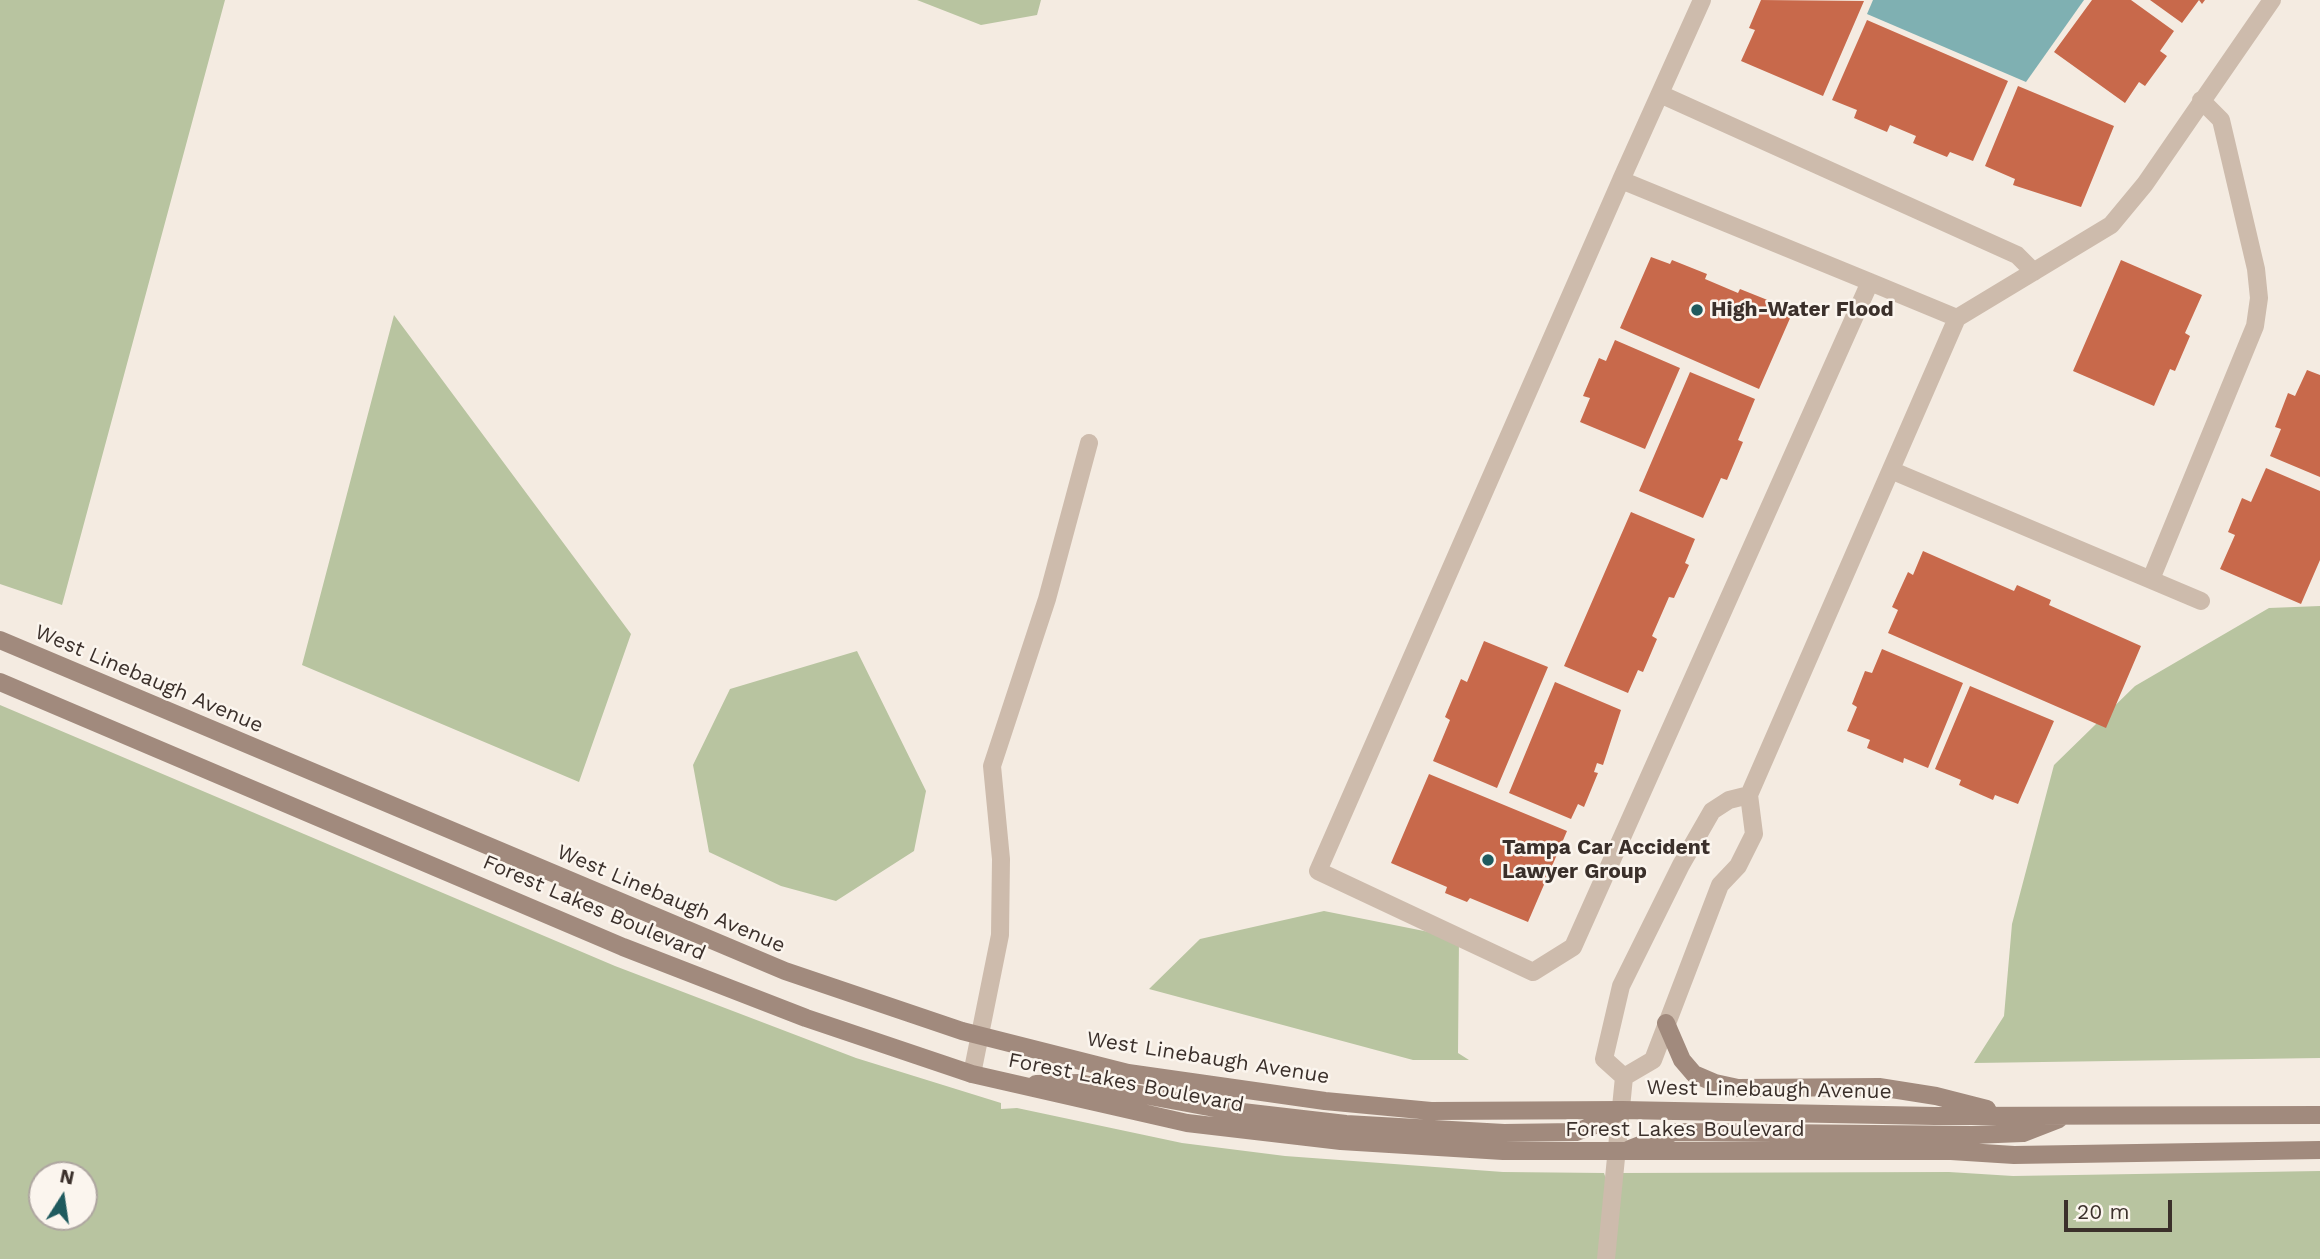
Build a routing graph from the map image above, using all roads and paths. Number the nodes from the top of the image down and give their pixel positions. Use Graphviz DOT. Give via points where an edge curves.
graph roads {
  1 [pos="1702,0"];
  2 [pos="2272,0"];
  3 [pos="1660,94"];
  4 [pos="2201,100"];
  5 [pos="1621,180"];
  6 [pos="2034,272"];
  7 [pos="1870,282"];
  8 [pos="1957,318"];
  9 [pos="1088,443"];
  10 [pos="1893,471"];
  11 [pos="2151,579"];
  12 [pos="2201,601"];
  13 [pos="0,640"];
  14 [pos="0,682"];
  15 [pos="1749,795"];
  16 [pos="1666,1023"];
  17 [pos="981,1036"];
  18 [pos="972,1074"];
  19 [pos="1624,1077"];
  20 [pos="1018,1086"];
  21 [pos="1622,1110"];
  22 [pos="2076,1114"];
  23 [pos="2007,1115"];
  24 [pos="2320,1115"];
  25 [pos="2320,1150"];
  26 [pos="1619,1153"];
  27 [pos="1606,1259"];
  1 -- 3 [label="lane"];
  2 -- 4 [label="lane"];
  3 -- 5 [label="lane"];
  3 -- 6 [label="lane" via="2017,255"];
  4 -- 6 [label="lane" via="2145,184 2110,225"];
  4 -- 11 [label="lane" via="2221,120 2259,298 2255,326"];
  5 -- 7 [label="lane"];
  5 -- 7 [label="lane" via="1318,871 1533,972 1573,947"];
  6 -- 8 [label="lane"];
  7 -- 8 [label="lane"];
  8 -- 10 [label="lane"];
  9 -- 17 [label="lane" via="1047,599 992,766 1001,859 1000,935"];
  10 -- 11 [label="lane"];
  10 -- 15 [label="lane"];
  11 -- 12 [label="lane"];
  13 -- 17 [label="main road, West Linebaugh Avenue" via="785,971"];
  14 -- 18 [label="main road, Forest Lakes Boulevard" via="623,947 862,1038"];
  15 -- 16 [label="lane" via="1754,834 1738,866 1720,885"];
  15 -- 19 [label="lane" via="1712,811 1621,986 1604,1059"];
  16 -- 19 [label="lane" via="1653,1060"];
  16 -- 23 [label="main road" via="1688,1067 1716,1083 1738,1088 1879,1087"];
  17 -- 18 [label="lane"];
  17 -- 21 [label="main road, West Linebaugh Avenue" via="1128,1073 1325,1101 1431,1111"];
  18 -- 20 [label="main road, Forest Lakes Boulevard"];
  19 -- 21 [label="lane"];
  20 -- 21 [label="main road" via="1079,1083 1225,1110 1346,1124 1504,1133 1576,1132"];
  20 -- 26 [label="main road, Forest Lakes Boulevard" via="1187,1123 1301,1137 1454,1150"];
  21 -- 23 [label="main road, West Linebaugh Avenue"];
  21 -- 26 [label="lane"];
  22 -- 23 [label="main road, West Linebaugh Avenue"];
  22 -- 24 [label="main road, West Linebaugh Avenue"];
  22 -- 26 [label="main road" via="2023,1133 2001,1134 1674,1132"];
  25 -- 26 [label="main road, Forest Lakes Boulevard" via="2014,1155 1951,1151"];
  26 -- 27 [label="lane"];
}
